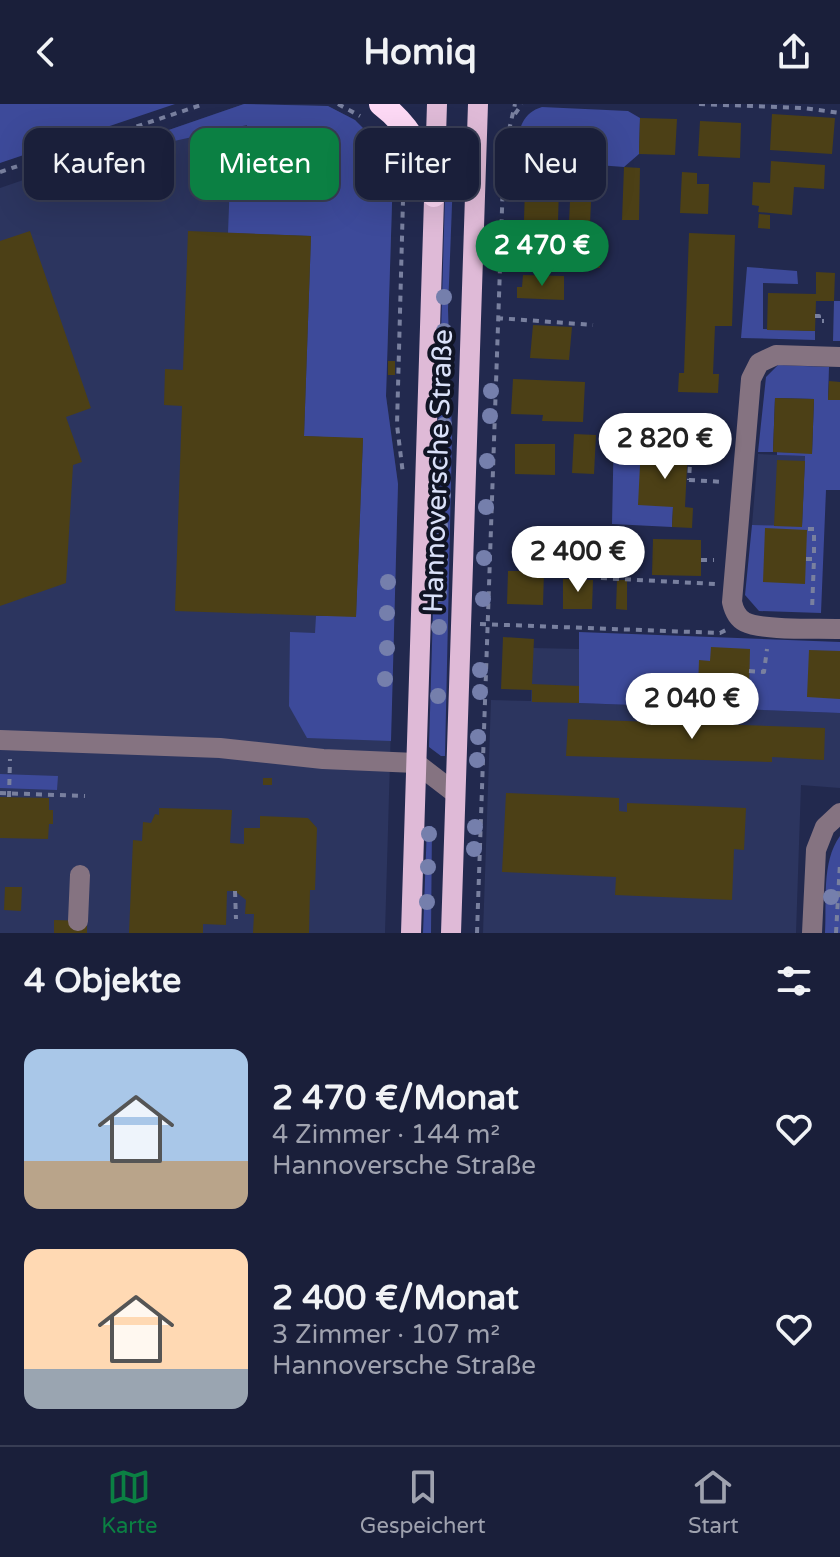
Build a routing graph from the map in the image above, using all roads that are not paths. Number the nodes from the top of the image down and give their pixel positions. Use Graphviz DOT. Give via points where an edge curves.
graph roads {
  1 [pos="381,104"];
  2 [pos="437,104"];
  3 [pos="478,104"];
  4 [pos="405,128"];
  5 [pos="436,128"];
  6 [pos="434,200"];
  7 [pos="840,357"];
  8 [pos="840,629"];
  9 [pos="5,740"];
  10 [pos="416,763"];
  11 [pos="455,793"];
  12 [pos="840,813"];
  13 [pos="80,875"];
  14 [pos="78,921"];
  15 [pos="411,933"];
  16 [pos="451,933"];
  17 [pos="812,933"];
  1 -- 4 [label="highway"];
  2 -- 5 [label="main road, Hannoversche Straße"];
  3 -- 11 [label="main road, Hannoversche Straße"];
  6 -- 10 [label="main road, Hannoversche Straße"];
  7 -- 8 [label="street" via="776,355 759,363 751,379 734,586 734,612 743,622"];
  9 -- 10 [label="street" via="220,748"];
  10 -- 11 [label="street"];
  10 -- 15 [label="main road, Hannoversche Straße"];
  11 -- 16 [label="main road, Hannoversche Straße"];
  12 -- 17 [label="street" via="825,827 816,850"];
  13 -- 14 [label="street"];
}
